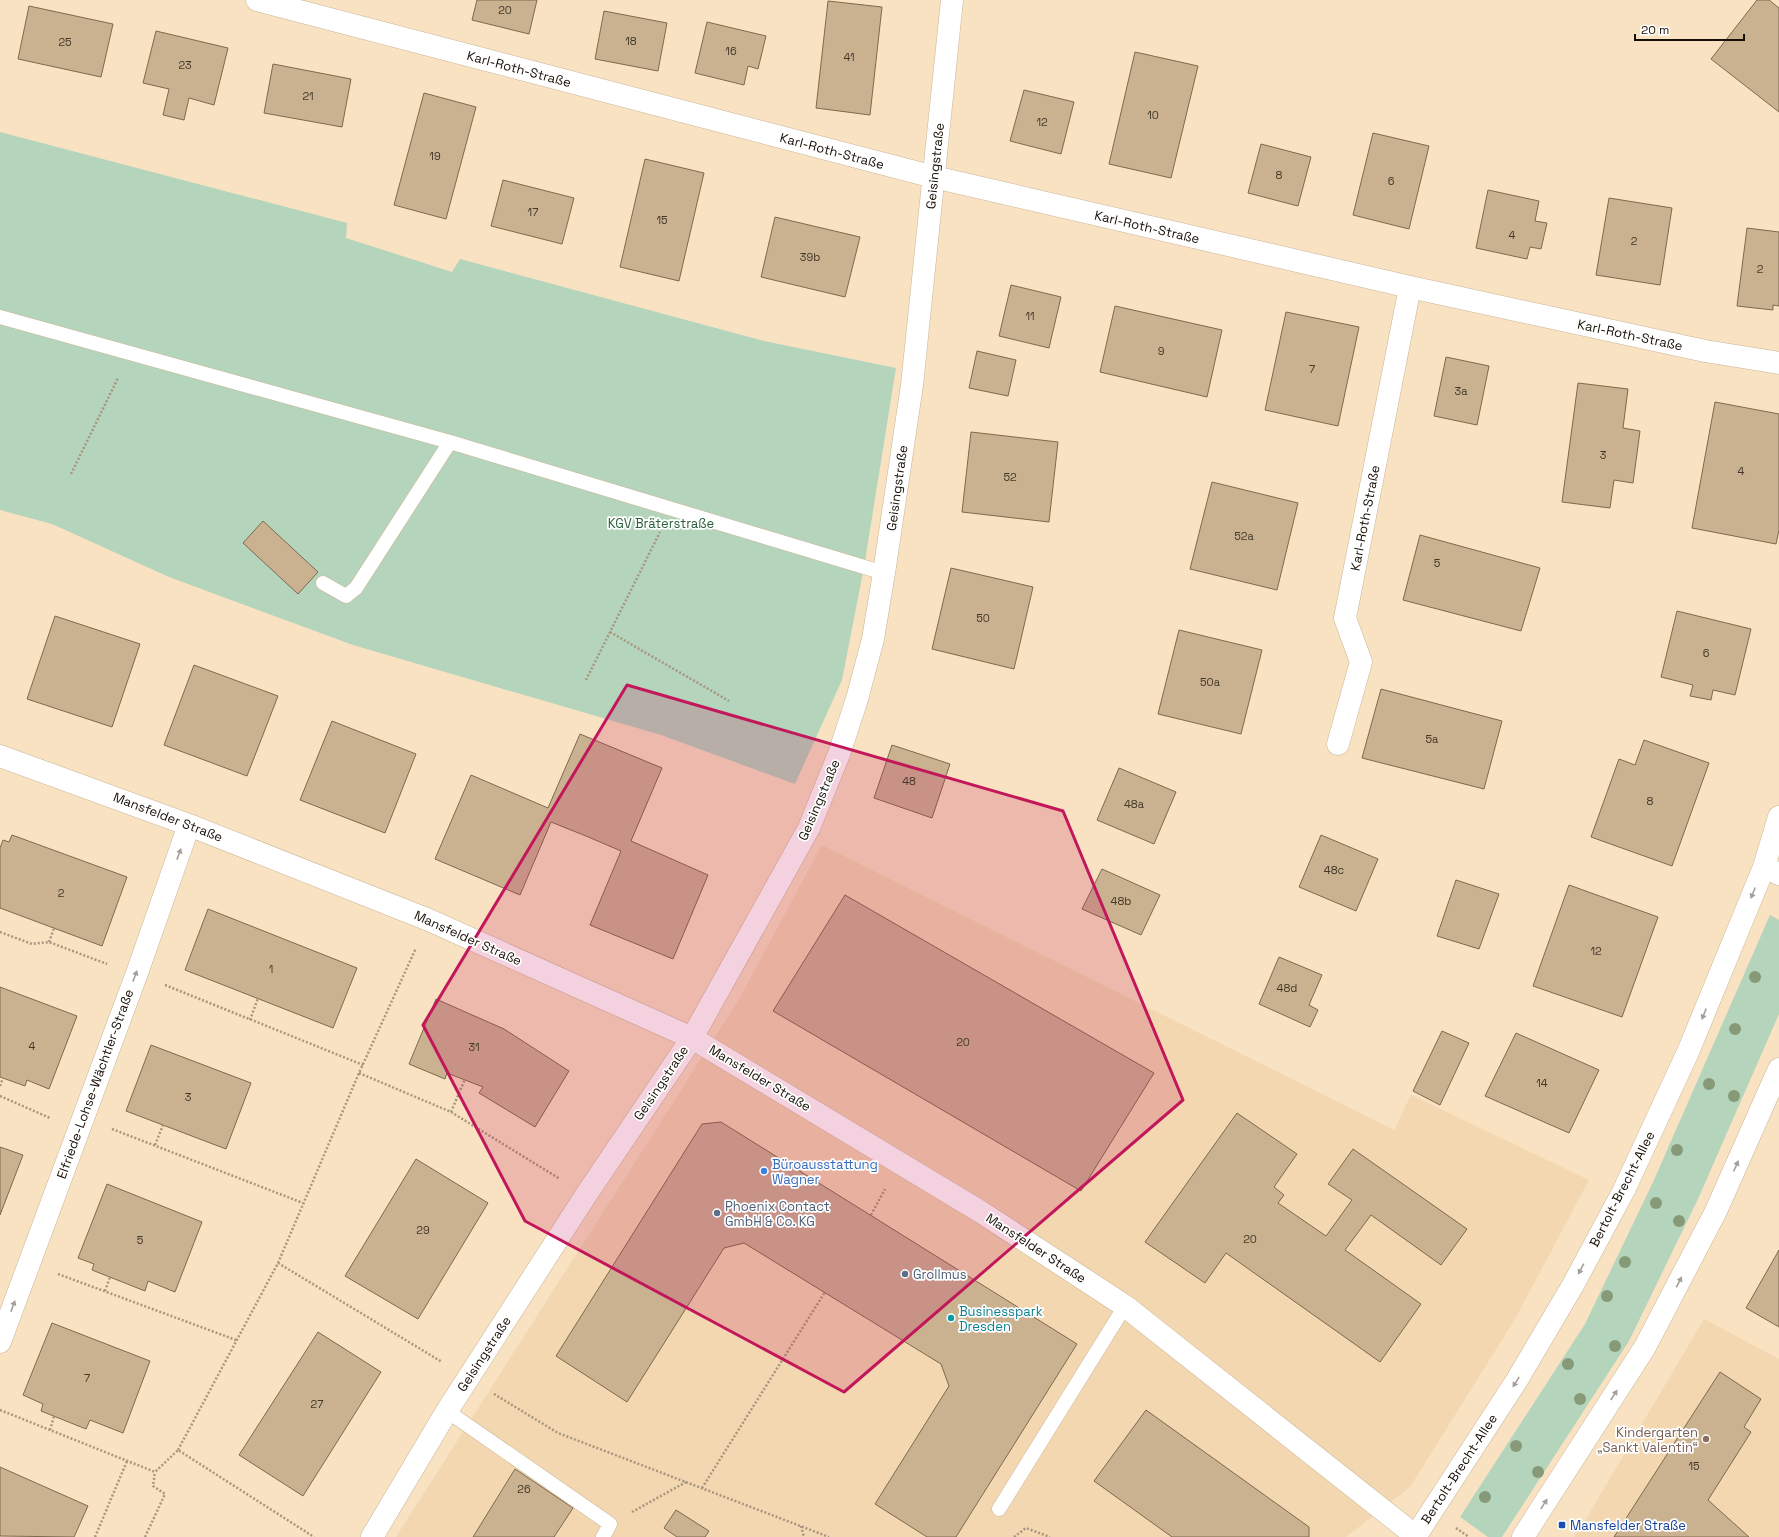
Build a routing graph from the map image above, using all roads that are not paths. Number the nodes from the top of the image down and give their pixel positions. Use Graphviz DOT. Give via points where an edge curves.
graph roads {
  1 [pos="257,0"];
  2 [pos="952,0"];
  3 [pos="934,177"];
  4 [pos="1410,287"];
  5 [pos="0,317"];
  6 [pos="1779,363"];
  7 [pos="450,442"];
  8 [pos="884,573"];
  9 [pos="323,583"];
  10 [pos="1338,744"];
  11 [pos="0,756"];
  12 [pos="1779,817"];
  13 [pos="189,825"];
  14 [pos="1772,870"];
  15 [pos="692,1038"];
  16 [pos="1779,1069"];
  17 [pos="1125,1306"];
  18 [pos="0,1342"];
  19 [pos="447,1411"];
  20 [pos="999,1509"];
  21 [pos="372,1537"];
  22 [pos="603,1537"];
  23 [pos="1416,1537"];
  24 [pos="1522,1537"];
  1 -- 3 [label="street, Karl-Roth-Straße"];
  2 -- 3 [label="street, Geisingstraße"];
  3 -- 4 [label="street, Karl-Roth-Straße"];
  3 -- 8 [label="street, Geisingstraße" via="912,385"];
  4 -- 6 [label="street, Karl-Roth-Straße" via="1704,351"];
  4 -- 10 [label="street, Karl-Roth-Straße" via="1345,618 1361,662"];
  5 -- 7 [label="lane"];
  7 -- 8 [label="lane"];
  7 -- 9 [label="lane" via="356,588 346,596"];
  8 -- 15 [label="street, Geisingstraße" via="873,639 857,699 839,754 809,828"];
  11 -- 13 [label="street, Mansfelder Straße"];
  12 -- 14 [label="street, Bertolt-Brecht-Allee"];
  13 -- 15 [label="street, Mansfelder Straße" via="429,920"];
  18 -- 13 [label="street, Elfriede-Lohse-Wächtler-Straße, one-way"];
  14 -- 23 [label="street, Bertolt-Brecht-Allee, one-way" via="1624,1190 1517,1380"];
  15 -- 17 [label="street, Mansfelder Straße" via="981,1212"];
  15 -- 19 [label="street, Geisingstraße" via="586,1195"];
  24 -- 16 [label="street, one-way" via="1645,1347 1716,1210"];
  17 -- 20 [label="lane"];
  17 -- 23 [label="street, Mansfelder Straße"];
  19 -- 21 [label="street, Geisingstraße"];
  19 -- 22 [label="lane" via="610,1524"];
}
